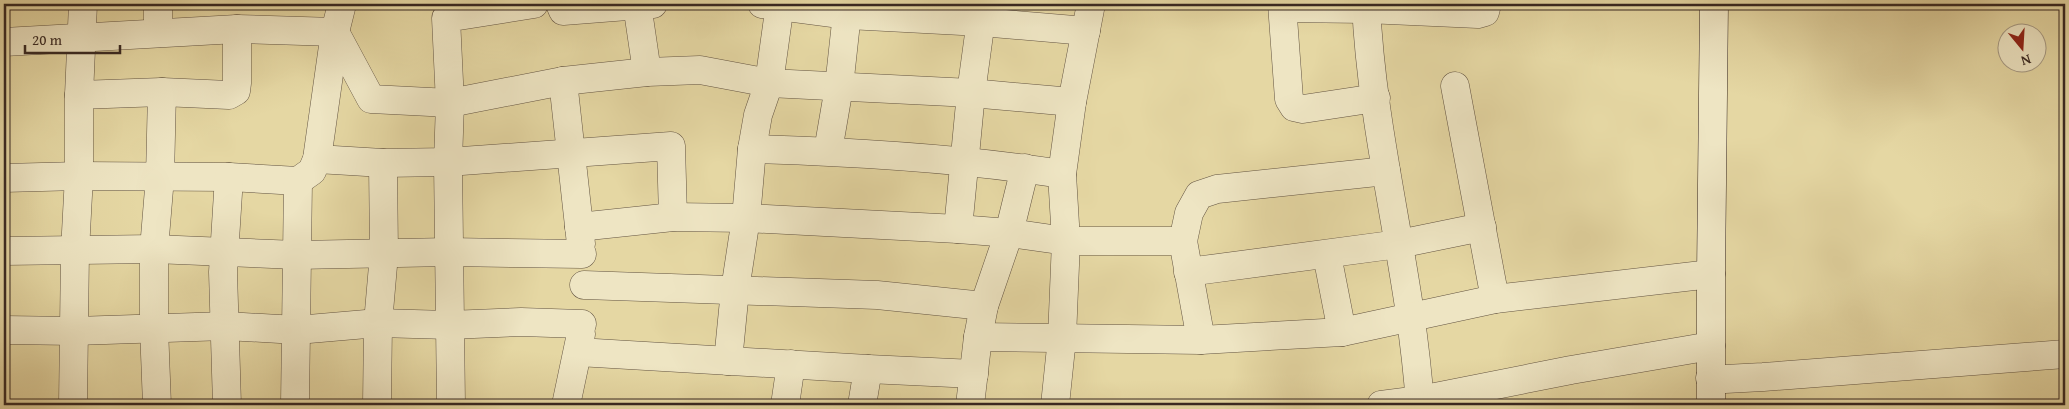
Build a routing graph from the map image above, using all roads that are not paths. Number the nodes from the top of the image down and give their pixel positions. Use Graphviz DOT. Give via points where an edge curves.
graph roads {
  1 [pos="83,4"];
  2 [pos="158,4"];
  3 [pos="342,4"];
  4 [pos="534,4"];
  5 [pos="560,4"];
  6 [pos="642,4"];
  7 [pos="774,4"];
  8 [pos="1091,4"];
  9 [pos="1487,4"];
  10 [pos="1714,4"];
  11 [pos="1283,6"];
  12 [pos="1366,6"];
  13 [pos="848,9"];
  14 [pos="982,13"];
  15 [pos="237,29"];
  16 [pos="1086,31"];
  17 [pos="335,32"];
  18 [pos="158,33"];
  19 [pos="82,38"];
  20 [pos="4,42"];
  21 [pos="647,72"];
  22 [pos="563,81"];
  23 [pos="768,83"];
  24 [pos="1455,86"];
  25 [pos="839,87"];
  26 [pos="162,92"];
  27 [pos="971,93"];
  28 [pos="79,95"];
  29 [pos="1376,98"];
  30 [pos="1072,102"];
  31 [pos="450,103"];
  32 [pos="752,149"];
  33 [pos="828,151"];
  34 [pos="572,152"];
  35 [pos="317,159"];
  36 [pos="964,161"];
  37 [pos="448,162"];
  38 [pos="383,163"];
  39 [pos="1025,168"];
  40 [pos="1386,171"];
  41 [pos="1062,174"];
  42 [pos="79,176"];
  43 [pos="160,177"];
  44 [pos="4,178"];
  45 [pos="229,178"];
  46 [pos="298,181"];
  47 [pos="673,217"];
  48 [pos="746,218"];
  49 [pos="579,227"];
  50 [pos="1482,227"];
  51 [pos="958,230"];
  52 [pos="1009,233"];
  53 [pos="1066,241"];
  54 [pos="1183,241"];
  55 [pos="1399,244"];
  56 [pos="154,249"];
  57 [pos="75,251"];
  58 [pos="4,252"];
  59 [pos="449,252"];
  60 [pos="224,253"];
  61 [pos="384,254"];
  62 [pos="582,254"];
  63 [pos="297,255"];
  64 [pos="1327,255"];
  65 [pos="1188,272"];
  66 [pos="1711,274"];
  67 [pos="584,285"];
  68 [pos="735,290"];
  69 [pos="1495,300"];
  70 [pos="984,306"];
  71 [pos="1411,317"];
  72 [pos="378,322"];
  73 [pos="582,324"];
  74 [pos="449,325"];
  75 [pos="226,326"];
  76 [pos="154,328"];
  77 [pos="4,330"];
  78 [pos="297,330"];
  79 [pos="75,331"];
  80 [pos="1342,332"];
  81 [pos="978,337"];
  82 [pos="1062,338"];
  83 [pos="1201,340"];
  84 [pos="1711,346"];
  85 [pos="578,352"];
  86 [pos="2065,354"];
  87 [pos="728,361"];
  88 [pos="791,364"];
  89 [pos="868,370"];
  90 [pos="974,374"];
  91 [pos="1710,378"];
  92 [pos="1420,403"];
  93 [pos="73,405"];
  94 [pos="157,405"];
  95 [pos="227,405"];
  96 [pos="295,405"];
  97 [pos="377,405"];
  98 [pos="451,405"];
  99 [pos="566,405"];
  100 [pos="785,405"];
  101 [pos="862,405"];
  102 [pos="970,405"];
  103 [pos="1055,405"];
  104 [pos="1381,405"];
  105 [pos="1711,405"];
  1 -- 19 [label="street"];
  2 -- 18 [label="street"];
  3 -- 17 [label="street"];
  4 -- 31 [label="street" via="446,18"];
  5 -- 6 [label="street" via="563,11"];
  6 -- 21 [label="street"];
  7 -- 13 [label="street"];
  7 -- 23 [label="street"];
  8 -- 16 [label="street"];
  9 -- 12 [label="street" via="1485,12 1478,14"];
  10 -- 66 [label="street"];
  11 -- 12 [label="street"];
  11 -- 29 [label="street" via="1289,99 1294,107 1303,109"];
  12 -- 29 [label="street"];
  13 -- 14 [label="street"];
  13 -- 25 [label="street"];
  14 -- 16 [label="street"];
  14 -- 27 [label="street"];
  15 -- 17 [label="street"];
  15 -- 18 [label="street"];
  15 -- 26 [label="street" via="236,91 229,95"];
  16 -- 30 [label="street"];
  17 -- 31 [label="street" via="371,99"];
  17 -- 35 [label="street"];
  18 -- 19 [label="street"];
  19 -- 20 [label="street"];
  19 -- 28 [label="street"];
  21 -- 22 [label="street"];
  21 -- 23 [label="street" via="700,70"];
  22 -- 31 [label="street"];
  22 -- 34 [label="street"];
  23 -- 25 [label="street"];
  23 -- 32 [label="street"];
  24 -- 50 [label="street"];
  25 -- 27 [label="street"];
  25 -- 33 [label="street"];
  26 -- 28 [label="street"];
  26 -- 43 [label="street"];
  27 -- 30 [label="street"];
  27 -- 36 [label="street"];
  28 -- 42 [label="street"];
  29 -- 40 [label="street"];
  30 -- 41 [label="street"];
  31 -- 37 [label="street"];
  32 -- 33 [label="street"];
  32 -- 48 [label="street"];
  33 -- 36 [label="street"];
  34 -- 37 [label="street"];
  34 -- 47 [label="street" via="672,146"];
  34 -- 49 [label="street"];
  35 -- 38 [label="street"];
  35 -- 46 [label="street" via="312,172"];
  36 -- 39 [label="street"];
  36 -- 51 [label="street"];
  37 -- 38 [label="street"];
  37 -- 59 [label="street"];
  38 -- 61 [label="street"];
  39 -- 41 [label="street"];
  39 -- 52 [label="street"];
  40 -- 54 [label="street" via="1217,188 1198,194 1189,213"];
  40 -- 55 [label="street"];
  41 -- 53 [label="street"];
  42 -- 43 [label="street"];
  42 -- 44 [label="street"];
  42 -- 57 [label="street"];
  43 -- 45 [label="street"];
  43 -- 56 [label="street"];
  45 -- 46 [label="street"];
  45 -- 60 [label="street"];
  46 -- 63 [label="street"];
  47 -- 48 [label="street"];
  47 -- 49 [label="street"];
  48 -- 51 [label="street"];
  48 -- 68 [label="street"];
  49 -- 62 [label="street"];
  50 -- 55 [label="street"];
  50 -- 69 [label="street"];
  51 -- 52 [label="street"];
  52 -- 53 [label="street"];
  52 -- 70 [label="street"];
  53 -- 54 [label="street"];
  53 -- 82 [label="street"];
  54 -- 65 [label="street"];
  55 -- 64 [label="street"];
  55 -- 71 [label="street"];
  56 -- 57 [label="street"];
  56 -- 60 [label="street"];
  56 -- 76 [label="street"];
  57 -- 58 [label="street"];
  57 -- 79 [label="street"];
  59 -- 61 [label="street"];
  59 -- 62 [label="street"];
  59 -- 74 [label="street"];
  60 -- 63 [label="street"];
  60 -- 75 [label="street"];
  61 -- 63 [label="street"];
  61 -- 72 [label="street"];
  62 -- 67 [label="street"];
  63 -- 78 [label="street"];
  64 -- 65 [label="street"];
  64 -- 80 [label="street"];
  65 -- 83 [label="street"];
  66 -- 69 [label="street"];
  66 -- 84 [label="street"];
  67 -- 68 [label="street"];
  67 -- 73 [label="street"];
  68 -- 70 [label="street" via="877,294"];
  68 -- 87 [label="street"];
  69 -- 71 [label="street"];
  70 -- 81 [label="street"];
  71 -- 80 [label="street"];
  71 -- 92 [label="street"];
  72 -- 74 [label="street"];
  72 -- 78 [label="street"];
  72 -- 97 [label="street"];
  73 -- 74 [label="street"];
  73 -- 85 [label="street"];
  74 -- 98 [label="street"];
  75 -- 76 [label="street"];
  75 -- 78 [label="street"];
  75 -- 95 [label="street"];
  76 -- 79 [label="street"];
  76 -- 94 [label="street"];
  77 -- 79 [label="street"];
  78 -- 96 [label="street"];
  79 -- 93 [label="street"];
  80 -- 83 [label="street"];
  81 -- 82 [label="street"];
  81 -- 90 [label="street"];
  82 -- 83 [label="street"];
  82 -- 103 [label="street"];
  84 -- 91 [label="street"];
  84 -- 92 [label="street" via="1571,370"];
  85 -- 87 [label="street"];
  85 -- 99 [label="street"];
  86 -- 91 [label="street" via="1763,377"];
  87 -- 88 [label="street"];
  88 -- 89 [label="street"];
  88 -- 100 [label="street"];
  89 -- 90 [label="street"];
  89 -- 101 [label="street"];
  90 -- 102 [label="street"];
  91 -- 105 [label="street"];
  92 -- 104 [label="street"];
}
